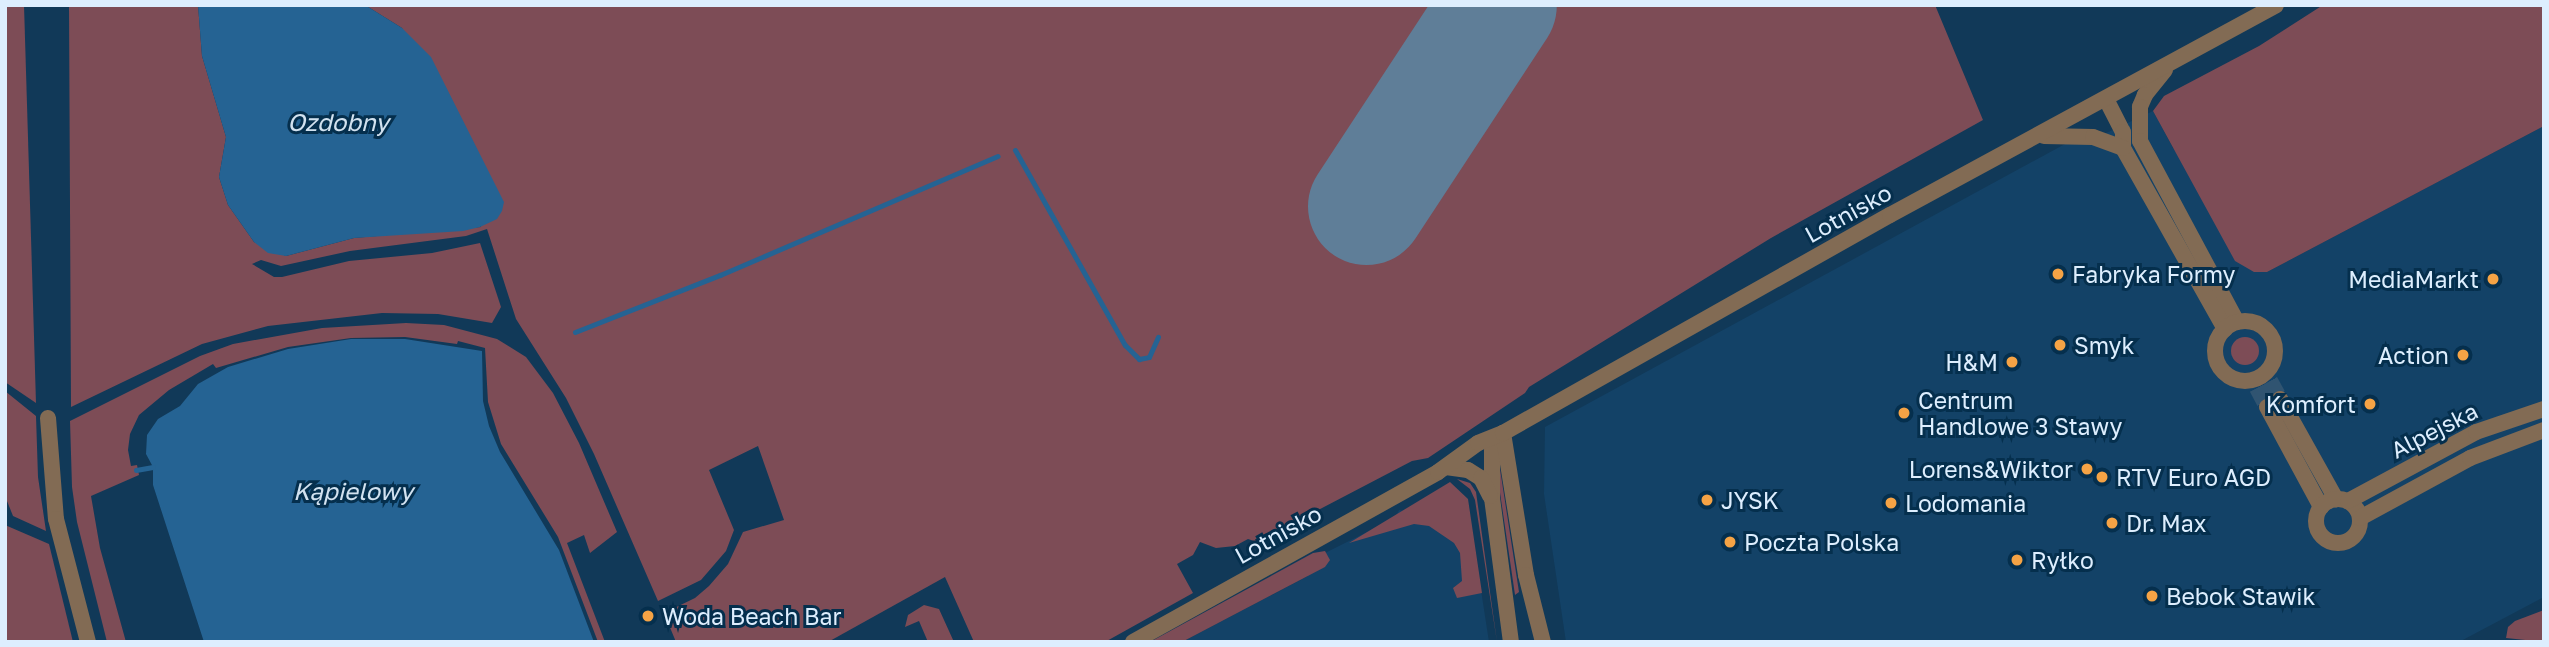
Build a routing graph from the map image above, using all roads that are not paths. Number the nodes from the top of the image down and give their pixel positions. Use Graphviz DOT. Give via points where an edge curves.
graph roads {
  1 [pos="2276,5"];
  2 [pos="2169,64"];
  3 [pos="2106,99"];
  4 [pos="2038,137"];
  5 [pos="2123,140"];
  6 [pos="2140,141"];
  7 [pos="2231,325"];
  8 [pos="2544,409"];
  9 [pos="48,418"];
  10 [pos="2544,430"];
  11 [pos="1503,433"];
  12 [pos="1446,467"];
  13 [pos="1492,498"];
  14 [pos="2342,500"];
  15 [pos="2321,507"];
  16 [pos="2360,518"];
  17 [pos="88,642"];
  18 [pos="1133,642"];
  19 [pos="1511,642"];
  20 [pos="1544,642"];
  1 -- 2 [label="street, Lotnisko"];
  2 -- 3 [label="street, Lotnisko"];
  2 -- 6 [label="street" via="2140,107"];
  3 -- 4 [label="street, Lotnisko"];
  3 -- 5 [label="street"];
  4 -- 5 [label="street"];
  4 -- 11 [label="street, Lotnisko"];
  5 -- 6 [label="street"];
  5 -- 7 [label="street"];
  6 -- 7 [label="street"];
  7 -- 7 [label="street" via="2215,344 2216,362 2227,376 2261,381 2275,356 2272,337 2257,323"];
  8 -- 14 [label="street, Alpejska" via="2476,432"];
  9 -- 17 [label="street" via="56,519"];
  10 -- 16 [label="street, Alpejska" via="2470,458"];
  11 -- 12 [label="street, Lotnisko" via="1478,443"];
  11 -- 13 [label="street" via="1492,450"];
  11 -- 20 [label="street" via="1526,575"];
  12 -- 13 [label="street" via="1468,470 1480,478"];
  12 -- 18 [label="street, Lotnisko"];
  13 -- 19 [label="street"];
  14 -- 15 [label="street"];
  14 -- 15 [label="street" via="2273,403"];
  14 -- 16 [label="street"];
  15 -- 16 [label="street" via="2317,529 2334,543 2354,536"];
}
